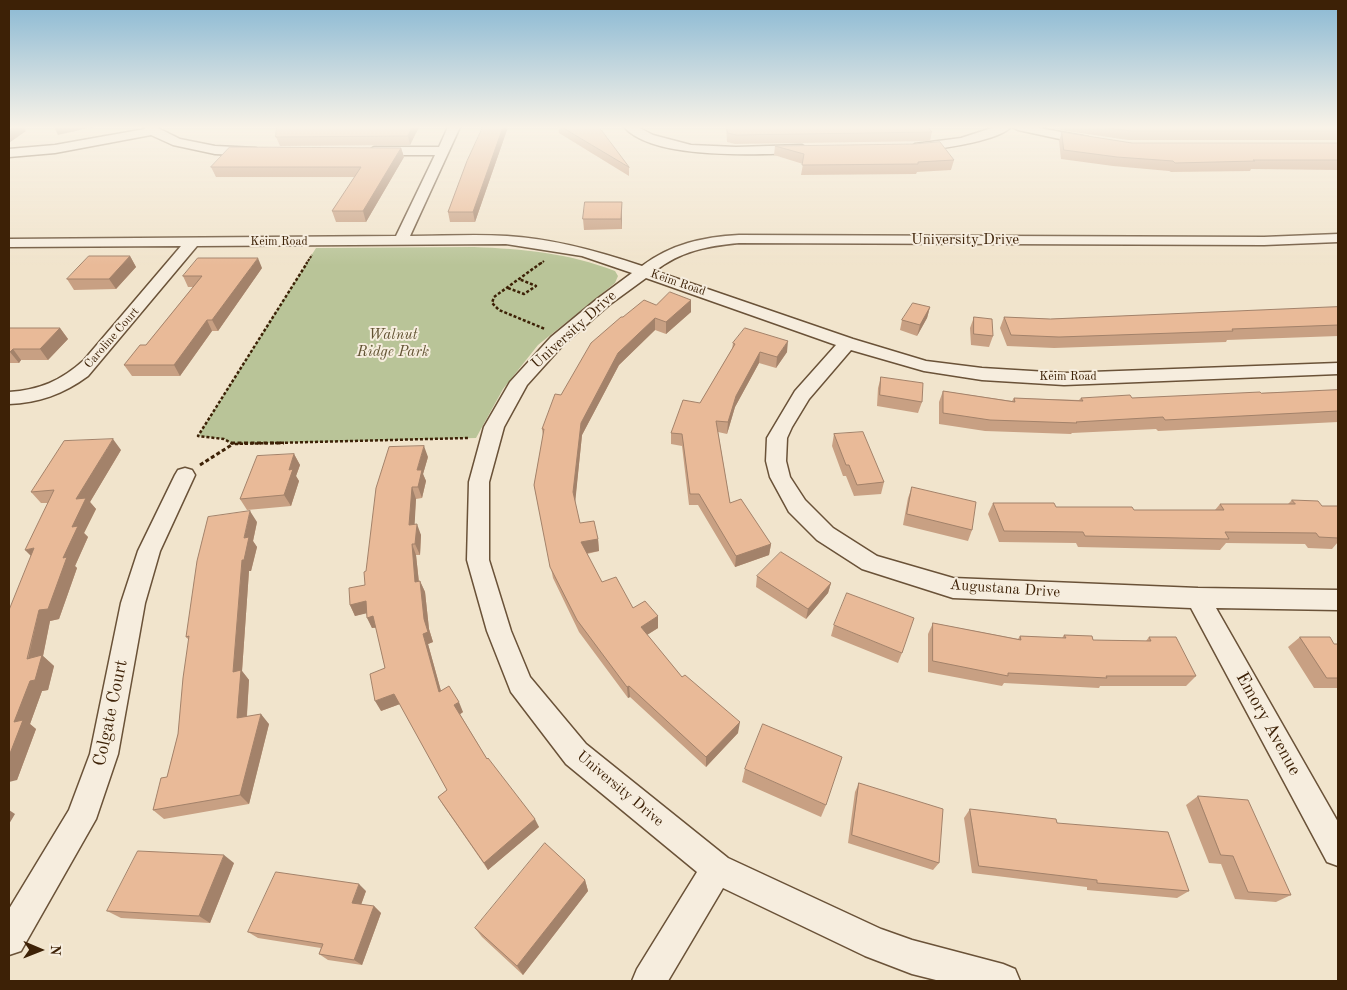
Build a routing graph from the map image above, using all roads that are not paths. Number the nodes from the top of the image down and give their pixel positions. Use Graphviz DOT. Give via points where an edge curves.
graph roads {
  1 [pos="433,173"];
  2 [pos="1338,238"];
  3 [pos="401,241"];
  4 [pos="193,242"];
  5 [pos="9,243"];
  6 [pos="644,271"];
  7 [pos="847,343"];
  8 [pos="1338,368"];
  9 [pos="9,398"];
  10 [pos="185,475"];
  11 [pos="1198,598"];
  12 [pos="1338,600"];
  13 [pos="1338,850"];
  14 [pos="717,870"];
  15 [pos="9,939"];
  16 [pos="649,981"];
  17 [pos="1003,981"];
  1 -- 3 [label="street"];
  2 -- 6 [label="street, University Drive" via="1264,241 739,239 683,248"];
  3 -- 4 [label="street, Keim Road"];
  3 -- 6 [label="street, Keim Road" via="506,240 562,246"];
  4 -- 5 [label="street, Keim Road"];
  4 -- 9 [label="street, Caroline Court" via="76,378 46,393 28,398"];
  6 -- 7 [label="street, Keim Road"];
  6 -- 14 [label="street, University Drive" via="557,341 519,382 494,427 479,482 478,560 499,631 520,684 576,754"];
  7 -- 8 [label="street, Keim Road" via="924,366 982,374 1064,379"];
  7 -- 11 [label="street, Augustana Drive" via="802,396 782,427 776,448 778,469 787,491 796,506 825,534 870,562 953,588"];
  10 -- 15 [label="street, Colgate Court" via="149,551 138,586 104,754 81,820"];
  11 -- 12 [label="street, Augustana Drive"];
  11 -- 13 [label="street, Emory Avenue"];
  14 -- 16 [label="street"];
  14 -- 17 [label="street, University Drive" via="877,944 912,957"];
}
